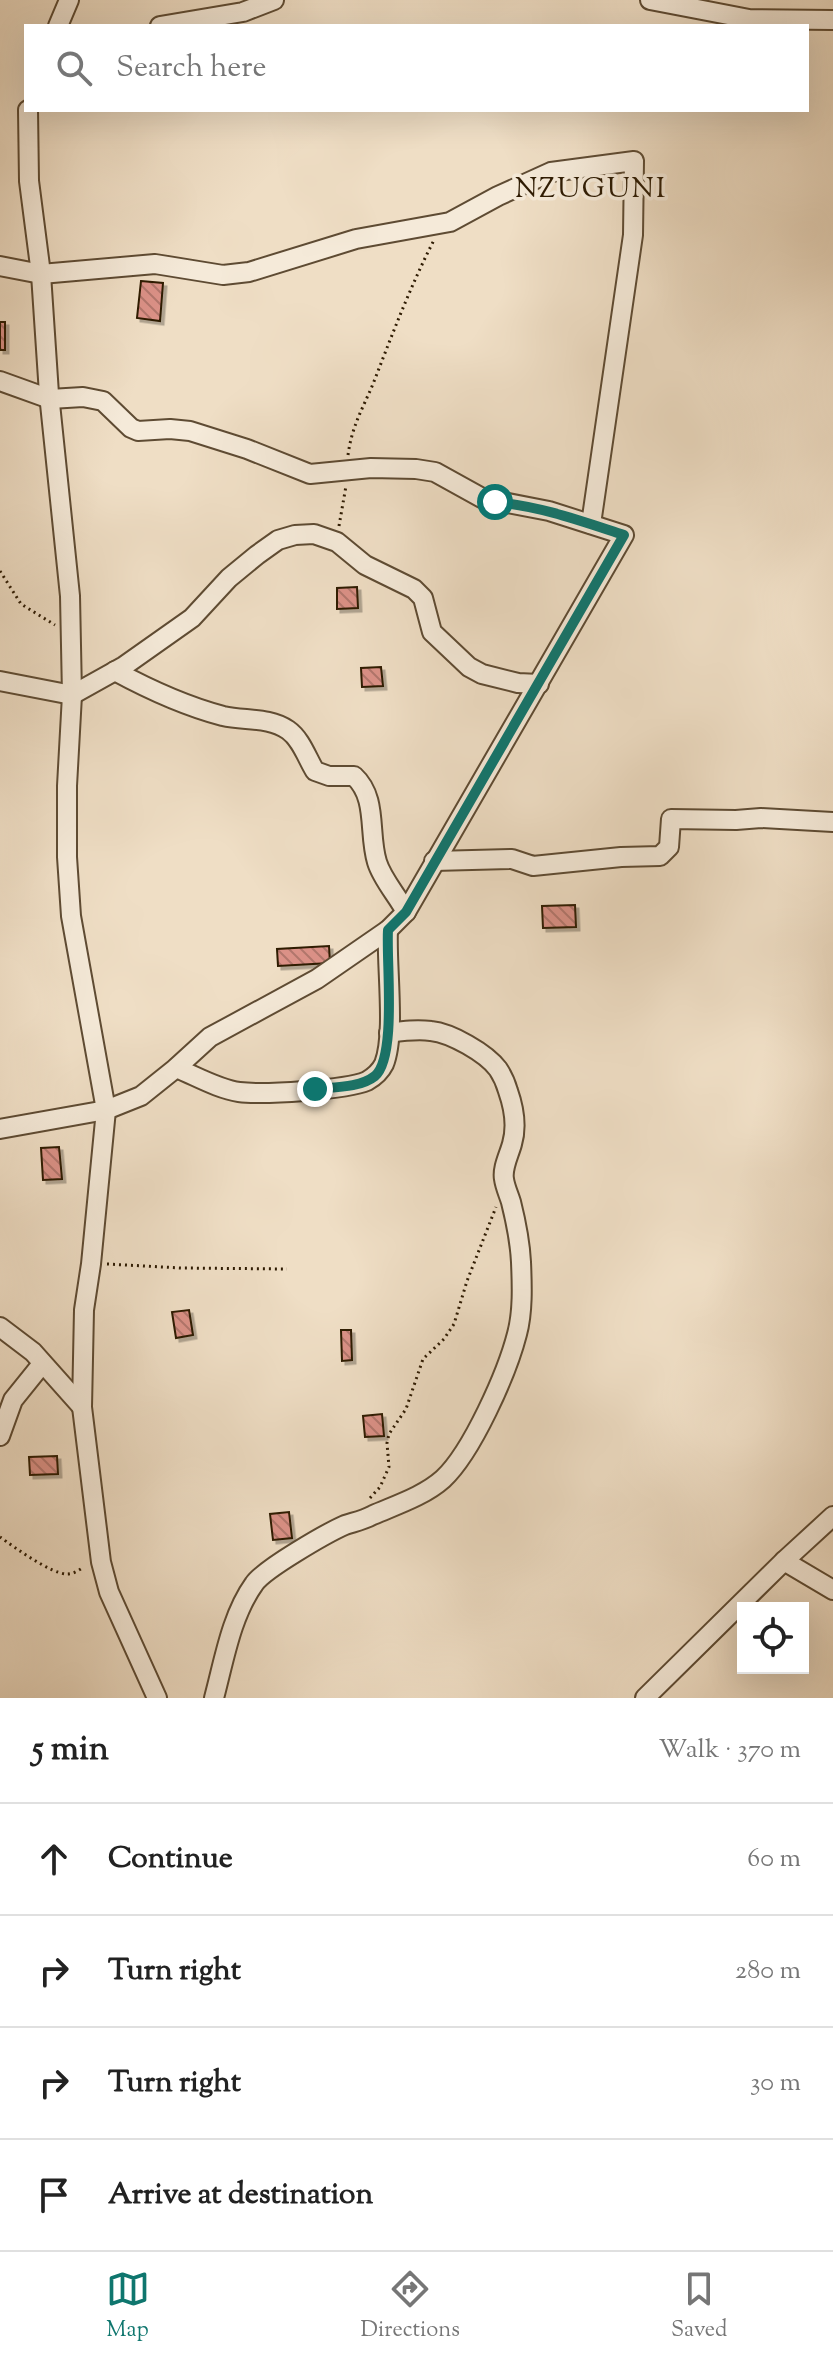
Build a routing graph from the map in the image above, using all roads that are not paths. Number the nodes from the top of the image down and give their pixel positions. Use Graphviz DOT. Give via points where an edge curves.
graph roads {
  1 [pos="69,0"];
  2 [pos="274,0"];
  3 [pos="650,0"];
  4 [pos="833,20"];
  5 [pos="59,24"];
  6 [pos="172,24"];
  7 [pos="28,112"];
  8 [pos="0,266"];
  9 [pos="41,274"];
  10 [pos="0,381"];
  11 [pos="50,399"];
  12 [pos="591,524"];
  13 [pos="115,671"];
  14 [pos="0,681"];
  15 [pos="539,684"];
  16 [pos="72,695"];
  17 [pos="833,822"];
  18 [pos="434,861"];
  19 [pos="406,912"];
  20 [pos="388,930"];
  21 [pos="389,1033"];
  22 [pos="176,1068"];
  23 [pos="106,1110"];
  24 [pos="0,1129"];
  25 [pos="0,1327"];
  26 [pos="42,1364"];
  27 [pos="82,1407"];
  28 [pos="0,1436"];
  29 [pos="833,1516"];
  30 [pos="784,1561"];
  31 [pos="833,1590"];
  32 [pos="157,1698"];
  33 [pos="214,1698"];
  34 [pos="645,1698"];
  1 -- 5 [label="street"];
  2 -- 6 [label="street" via="243,12"];
  3 -- 4 [label="street" via="749,19"];
  7 -- 9 [label="street" via="29,181"];
  8 -- 9 [label="street"];
  9 -- 11 [label="street"];
  9 -- 12 [label="street" via="155,264 223,275 249,272 356,239 458,220 551,172 634,161 633,235"];
  10 -- 11 [label="street"];
  11 -- 12 [label="street" via="103,401 138,431 190,431 310,474 393,467 435,472 482,498"];
  11 -- 16 [label="street" via="70,596"];
  12 -- 15 [label="street" via="624,535"];
  13 -- 15 [label="street" via="192,618 229,578 278,540 314,534 337,542 365,565 414,589 423,598 432,632 469,667"];
  13 -- 16 [label="street"];
  13 -- 19 [label="street" via="185,705 285,728 315,771 354,776 368,799 376,861"];
  14 -- 16 [label="street"];
  15 -- 18 [label="street"];
  16 -- 23 [label="street" via="67,786 71,916"];
  17 -- 18 [label="street" via="671,819 669,847 660,856 533,866 512,859"];
  18 -- 19 [label="street"];
  19 -- 20 [label="street"];
  20 -- 21 [label="street"];
  20 -- 22 [label="street" via="317,979 210,1037"];
  21 -- 22 [label="street" via="381,1069 363,1083 239,1092"];
  21 -- 33 [label="street" via="443,1033 479,1052 497,1068 513,1104 513,1140 504,1181 521,1264 517,1335 499,1383 455,1466 432,1486 330,1533 255,1581 233,1630"];
  22 -- 23 [label="street" via="141,1096"];
  23 -- 24 [label="street"];
  23 -- 27 [label="street" via="84,1310"];
  25 -- 26 [label="street"];
  26 -- 27 [label="street"];
  26 -- 28 [label="street" via="13,1400"];
  27 -- 32 [label="street" via="109,1592"];
  29 -- 30 [label="street"];
  30 -- 31 [label="street"];
  30 -- 34 [label="street"];
}
